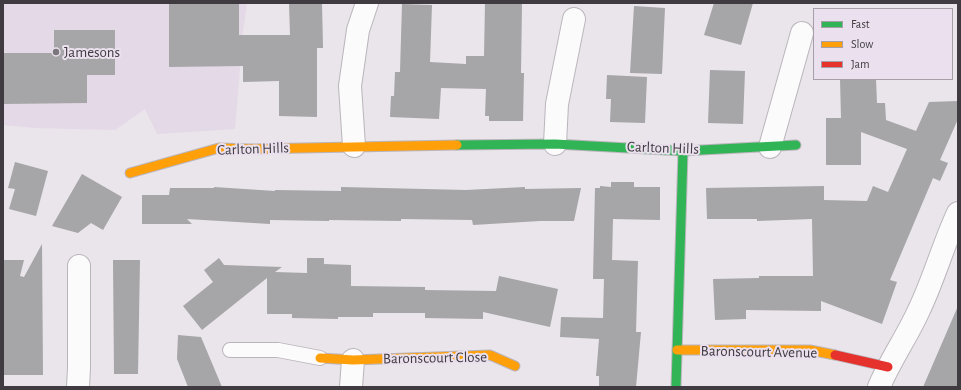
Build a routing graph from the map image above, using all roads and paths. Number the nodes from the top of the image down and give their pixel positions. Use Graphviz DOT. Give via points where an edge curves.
graph roads {
  1 [pos="367,3"];
  2 [pos="574,19"];
  3 [pos="802,33"];
  4 [pos="555,144"];
  5 [pos="796,145"];
  6 [pos="354,146"];
  7 [pos="770,147"];
  8 [pos="683,150"];
  9 [pos="130,173"];
  10 [pos="958,213"];
  11 [pos="79,266"];
  12 [pos="230,350"];
  13 [pos="677,350"];
  14 [pos="320,358"];
  15 [pos="353,360"];
  16 [pos="515,366"];
  17 [pos="888,366"];
  18 [pos="78,387"];
  19 [pos="351,387"];
  20 [pos="676,387"];
  21 [pos="879,387"];
  1 -- 6 [label="street" via="358,30 350,86"];
  2 -- 4 [label="street" via="557,104"];
  3 -- 7 [label="street"];
  4 -- 6 [label="street, Carlton Hills"];
  4 -- 8 [label="street, Carlton Hills"];
  5 -- 7 [label="street, Carlton Hills"];
  6 -- 9 [label="street, Carlton Hills" via="219,148"];
  7 -- 8 [label="street, Carlton Hills"];
  8 -- 13 [label="street"];
  10 -- 17 [label="street" via="919,310"];
  11 -- 18 [label="street" via="88,320"];
  12 -- 14 [label="lane" via="278,350"];
  13 -- 17 [label="street, Baronscourt Avenue" via="810,350"];
  13 -- 20 [label="street"];
  14 -- 15 [label="street, Baronscourt Close"];
  15 -- 16 [label="street, Baronscourt Close" via="490,355"];
  15 -- 19 [label="street"];
  17 -- 21 [label="street"];
}
